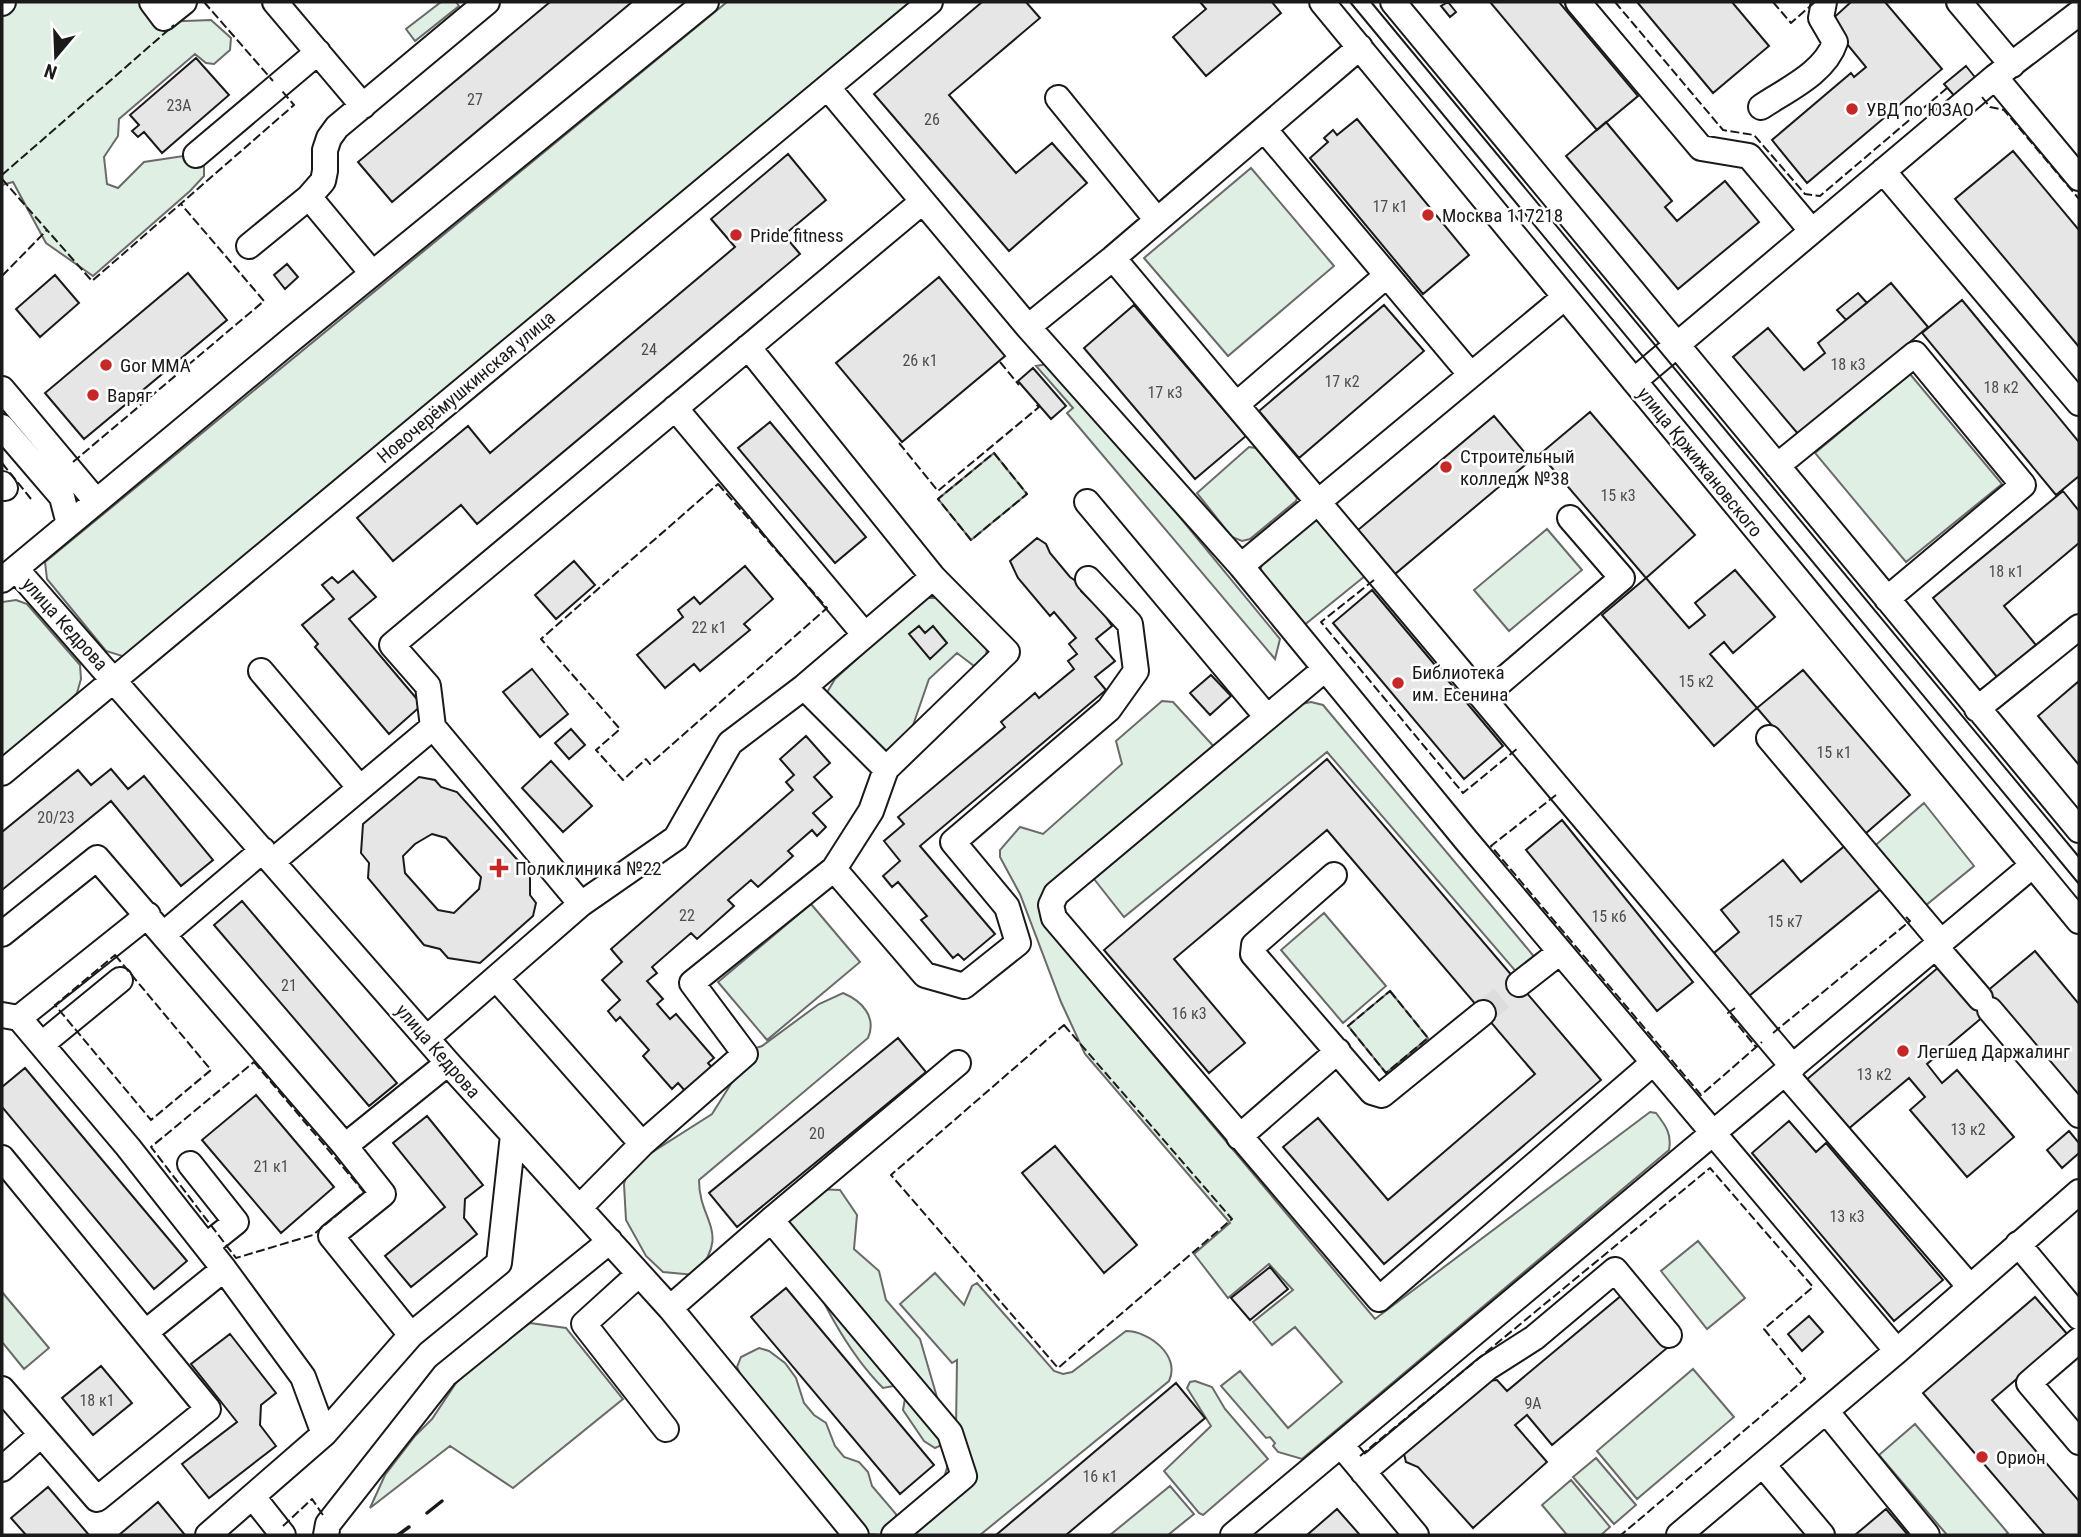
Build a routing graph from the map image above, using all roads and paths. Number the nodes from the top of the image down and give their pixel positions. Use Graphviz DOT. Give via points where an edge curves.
graph roads {
  1 [pos="152,2"];
  2 [pos="184,2"];
  3 [pos="275,2"];
  4 [pos="487,2"];
  5 [pos="706,2"];
  6 [pos="930,2"];
  7 [pos="1322,2"];
  8 [pos="1393,2"];
  9 [pos="1578,2"];
  10 [pos="1824,2"];
  11 [pos="1959,2"];
  12 [pos="2079,13"];
  13 [pos="1360,47"];
  14 [pos="318,52"];
  15 [pos="2003,71"];
  16 [pos="828,88"];
  17 [pos="1058,98"];
  18 [pos="363,106"];
  19 [pos="1760,107"];
  20 [pos="1264,130"];
  21 [pos="196,155"];
  22 [pos="1883,171"];
  23 [pos="2079,178"];
  24 [pos="309,197"];
  25 [pos="922,202"];
  26 [pos="1157,220"];
  27 [pos="1811,230"];
  28 [pos="249,246"];
  29 [pos="1113,258"];
  30 [pos="372,273"];
  31 [pos="1387,276"];
  32 [pos="1565,297"];
  33 [pos="1028,327"];
  34 [pos="1678,344"];
  35 [pos="748,347"];
  36 [pos="1471,375"];
  37 [pos="1634,381"];
  38 [pos="2,389"];
  39 [pos="2079,403"];
  40 [pos="1237,404"];
  41 [pos="675,408"];
  42 [pos="2,427"];
  43 [pos="1777,466"];
  44 [pos="96,501"];
  45 [pos="1319,501"];
  46 [pos="1087,502"];
  47 [pos="1570,517"];
  48 [pos="69,524"];
  49 [pos="1241,566"];
  50 [pos="9,575"];
  51 [pos="933,577"];
  52 [pos="1088,579"];
  53 [pos="1887,599"];
  54 [pos="2079,627"];
  55 [pos="866,635"];
  56 [pos="1325,669"];
  57 [pos="261,671"];
  58 [pos="115,680"];
  59 [pos="804,687"];
  60 [pos="1483,696"];
  61 [pos="1977,709"];
  62 [pos="1267,717"];
  63 [pos="433,727"];
  64 [pos="1769,738"];
  65 [pos="886,769"];
  66 [pos="2,773"];
  67 [pos="360,788"];
  68 [pos="2079,830"];
  69 [pos="268,856"];
  70 [pos="2033,865"];
  71 [pos="834,869"];
  72 [pos="1334,875"];
  73 [pos="581,904"];
  74 [pos="148,915"];
  75 [pos="2079,921"];
  76 [pos="2,934"];
  77 [pos="164,934"];
  78 [pos="1939,944"];
  79 [pos="1560,952"];
  80 [pos="496,978"];
  81 [pos="120,980"];
  82 [pos="1519,984"];
  83 [pos="1483,1013"];
  84 [pos="10,1017"];
  85 [pos="426,1038"];
  86 [pos="42,1044"];
  87 [pos="1338,1051"];
  88 [pos="448,1063"];
  89 [pos="958,1063"];
  90 [pos="1653,1063"];
  91 [pos="1789,1070"];
  92 [pos="2079,1115"];
  93 [pos="1712,1134"];
  94 [pos="513,1135"];
  95 [pos="1240,1137"];
  96 [pos="642,1144"];
  97 [pos="345,1146"];
  98 [pos="2,1158"];
  99 [pos="190,1164"];
  100 [pos="2079,1192"];
  101 [pos="580,1207"];
  102 [pos="771,1220"];
  103 [pos="610,1241"];
  104 [pos="2018,1244"];
  105 [pos="206,1245"];
  106 [pos="224,1269"];
  107 [pos="639,1274"];
  108 [pos="1970,1287"];
  109 [pos="670,1308"];
  110 [pos="2079,1317"];
  111 [pos="146,1332"];
  112 [pos="411,1335"];
  113 [pos="1670,1335"];
  114 [pos="2079,1340"];
  115 [pos="1897,1351"];
  116 [pos="2,1389"];
  117 [pos="1826,1411"];
  118 [pos="666,1429"];
  119 [pos="324,1434"];
  120 [pos="41,1435"];
  121 [pos="2079,1442"];
  122 [pos="1341,1445"];
  123 [pos="1763,1465"];
  124 [pos="2,1469"];
  125 [pos="1363,1472"];
  126 [pos="253,1497"];
  127 [pos="1260,1527"];
  128 [pos="208,1535"];
  129 [pos="283,1535"];
  130 [pos="326,1535"];
  131 [pos="856,1535"];
  132 [pos="894,1535"];
  133 [pos="1233,1535"];
  134 [pos="1416,1535"];
  135 [pos="1679,1535"];
  136 [pos="1822,1535"];
  137 [pos="1927,1535"];
  1 -- 2 [label="street" via="164,18"];
  3 -- 14 [label="street"];
  4 -- 18 [label="street"];
  5 -- 30 [label="street"];
  6 -- 16 [label="street, Новочерёмушкинская улица"];
  7 -- 13 [label="street, улица Кржижановского"];
  8 -- 34 [label="street"];
  9 -- 27 [label="street" via="1701,148 1749,156"];
  10 -- 19 [label="street" via="1821,18 1835,42 1831,54"];
  11 -- 15 [label="street"];
  12 -- 15 [label="street"];
  13 -- 20 [label="street"];
  13 -- 32 [label="street, улица Кржижановского"];
  14 -- 18 [label="street"];
  14 -- 21 [label="street"];
  15 -- 22 [label="street"];
  15 -- 23 [label="street"];
  16 -- 25 [label="street"];
  16 -- 58 [label="street, Новочерёмушкинская улица"];
  17 -- 26 [label="street"];
  18 -- 24 [label="street" via="329,138 323,181"];
  20 -- 26 [label="street"];
  20 -- 31 [label="street"];
  22 -- 27 [label="street"];
  22 -- 39 [label="street"];
  24 -- 28 [label="street"];
  24 -- 30 [label="street"];
  25 -- 33 [label="street"];
  25 -- 35 [label="street"];
  26 -- 29 [label="street"];
  27 -- 34 [label="street"];
  29 -- 33 [label="street"];
  29 -- 40 [label="street"];
  30 -- 44 [label="street"];
  31 -- 36 [label="street"];
  31 -- 40 [label="street"];
  32 -- 36 [label="street"];
  32 -- 37 [label="street, улица Кржижановского"];
  33 -- 49 [label="street"];
  34 -- 37 [label="street"];
  34 -- 43 [label="street"];
  35 -- 41 [label="street"];
  35 -- 51 [label="street"];
  36 -- 45 [label="street"];
  37 -- 70 [label="street, улица Кржижановского"];
  38 -- 44 [label="street"];
  40 -- 45 [label="street"];
  41 -- 55 [label="street"];
  41 -- 63 [label="street" via="392,645 428,686"];
  42 -- 48 [label="street" via="62,497"];
  43 -- 53 [label="street"];
  43 -- 53 [label="street" via="1915,354 2023,485"];
  44 -- 48 [label="street"];
  45 -- 49 [label="street"];
  45 -- 60 [label="street"];
  46 -- 62 [label="street"];
  47 -- 60 [label="street" via="1622,578"];
  48 -- 50 [label="street"];
  49 -- 56 [label="street"];
  50 -- 58 [label="street, улица Кедрова"];
  51 -- 55 [label="street"];
  51 -- 65 [label="street" via="1007,652"];
  52 -- 71 [label="street" via="1130,624 1136,671 1109,709 953,842 1007,907 1018,943 964,986 925,975"];
  53 -- 61 [label="street"];
  54 -- 61 [label="street"];
  55 -- 59 [label="street"];
  56 -- 62 [label="street"];
  56 -- 79 [label="street"];
  57 -- 67 [label="street"];
  58 -- 66 [label="street, Новочерёмушкинская улица"];
  58 -- 69 [label="street, улица Кедрова"];
  59 -- 65 [label="street"];
  59 -- 73 [label="street" via="730,743 676,838"];
  60 -- 91 [label="street"];
  61 -- 68 [label="street"];
  62 -- 95 [label="street" via="1056,894 1051,905 1054,918"];
  63 -- 67 [label="street"];
  63 -- 73 [label="street"];
  64 -- 78 [label="street"];
  65 -- 71 [label="street" via="872,811"];
  67 -- 69 [label="street"];
  69 -- 77 [label="street"];
  69 -- 85 [label="street, улица Кедрова"];
  70 -- 75 [label="street, улица Кржижановского"];
  70 -- 78 [label="street"];
  71 -- 96 [label="street" via="692,983 745,1054"];
  72 -- 87 [label="street" via="1254,945 1253,954"];
  73 -- 80 [label="street"];
  74 -- 76 [label="street" via="97,858"];
  74 -- 77 [label="street"];
  74 -- 84 [label="street"];
  77 -- 97 [label="street"];
  78 -- 91 [label="street"];
  78 -- 92 [label="street"];
  79 -- 82 [label="street"];
  79 -- 90 [label="street"];
  80 -- 85 [label="street"];
  80 -- 96 [label="street"];
  81 -- 86 [label="street"];
  83 -- 87 [label="street" via="1382,1095 1371,1092"];
  84 -- 86 [label="street"];
  85 -- 88 [label="street, улица Кедрова"];
  86 -- 105 [label="street"];
  87 -- 95 [label="street"];
  88 -- 94 [label="street, улица Кедрова"];
  88 -- 97 [label="street"];
  89 -- 102 [label="street"];
  90 -- 93 [label="street"];
  90 -- 95 [label="street" via="1379,1300"];
  91 -- 93 [label="street"];
  91 -- 108 [label="street"];
  93 -- 115 [label="street"];
  93 -- 122 [label="street"];
  94 -- 101 [label="street, улица Кедрова"];
  94 -- 112 [label="street" via="499,1264"];
  96 -- 101 [label="street"];
  97 -- 112 [label="street" via="383,1194 331,1236"];
  98 -- 111 [label="street"];
  99 -- 105 [label="street" via="236,1222"];
  100 -- 104 [label="street"];
  101 -- 103 [label="street, улица Кедрова"];
  102 -- 109 [label="street"];
  102 -- 132 [label="street" via="950,1433 964,1475"];
  103 -- 107 [label="street, улица Кедрова"];
  103 -- 130 [label="street" via="445,1375 328,1524"];
  104 -- 108 [label="street"];
  104 -- 110 [label="street"];
  105 -- 106 [label="street"];
  106 -- 111 [label="street"];
  106 -- 119 [label="street" via="303,1377"];
  107 -- 109 [label="street, улица Кедрова"];
  107 -- 118 [label="street" via="584,1324"];
  108 -- 115 [label="street"];
  109 -- 131 [label="street, улица Кедрова"];
  111 -- 120 [label="street" via="208,1409 97,1499"];
  112 -- 119 [label="street"];
  113 -- 125 [label="street" via="1615,1270 1534,1338 1487,1368"];
  114 -- 121 [label="street" via="2029,1383"];
  115 -- 117 [label="street"];
  116 -- 120 [label="street"];
  117 -- 123 [label="street"];
  117 -- 137 [label="street"];
  119 -- 126 [label="street"];
  120 -- 124 [label="street"];
  122 -- 125 [label="street"];
  122 -- 127 [label="street"];
  123 -- 135 [label="street"];
  123 -- 136 [label="street"];
  125 -- 134 [label="street"];
  126 -- 128 [label="street"];
  126 -- 129 [label="street"];
  127 -- 133 [label="street"];
}
